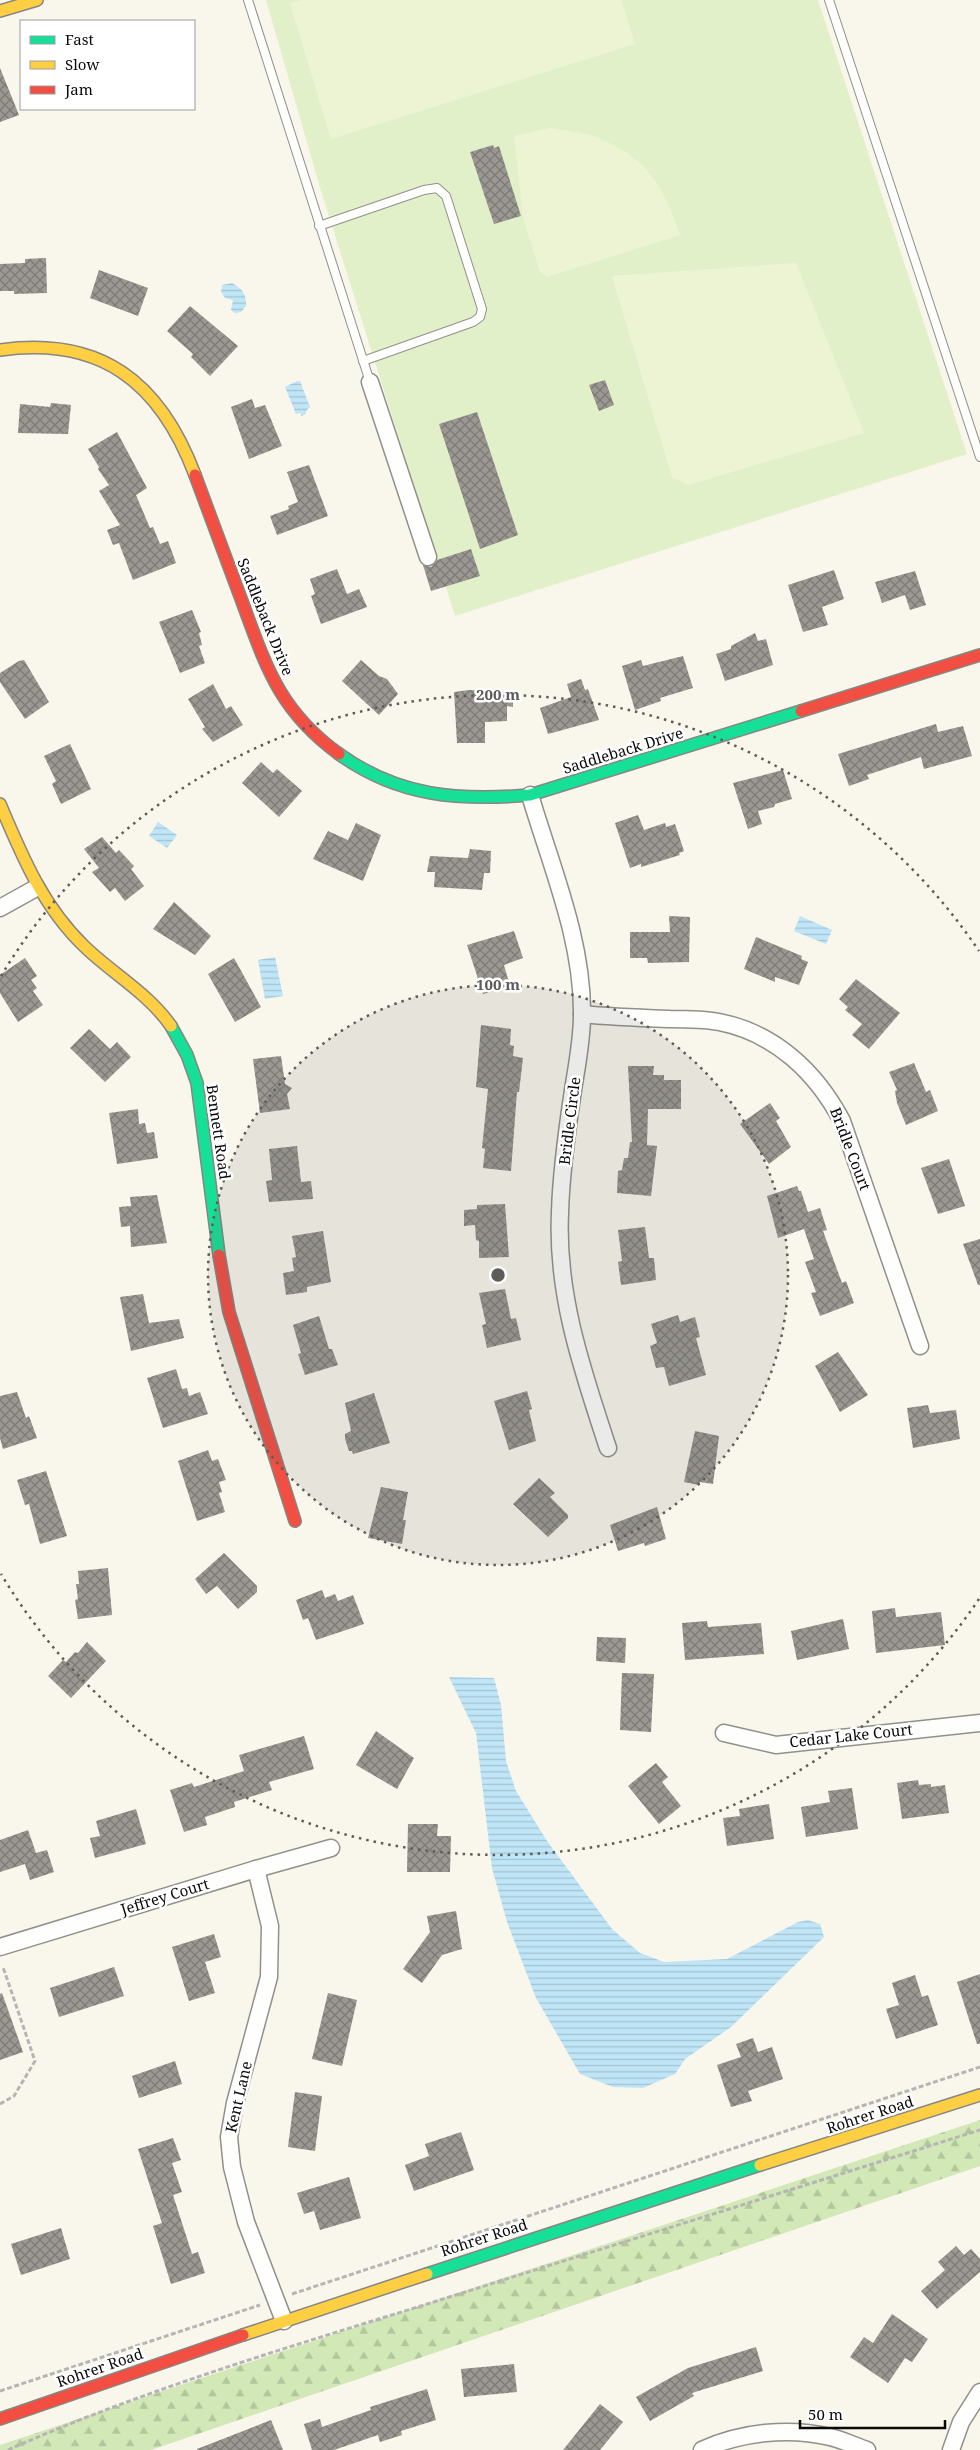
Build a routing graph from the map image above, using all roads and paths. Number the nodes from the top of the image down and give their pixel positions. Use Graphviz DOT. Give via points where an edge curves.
graph roads {
  1 [pos="37,0"];
  2 [pos="248,0"];
  3 [pos="829,0"];
  4 [pos="0,12"];
  5 [pos="319,226"];
  6 [pos="0,350"];
  7 [pos="363,361"];
  8 [pos="370,382"];
  9 [pos="980,457"];
  10 [pos="428,557"];
  11 [pos="980,655"];
  12 [pos="530,795"];
  13 [pos="0,804"];
  14 [pos="36,888"];
  15 [pos="0,908"];
  16 [pos="582,1014"];
  17 [pos="920,1346"];
  18 [pos="608,1448"];
  19 [pos="295,1521"];
  20 [pos="980,1723"];
  21 [pos="724,1734"];
  22 [pos="331,1848"];
  23 [pos="256,1869"];
  24 [pos="0,1947"];
  25 [pos="3,1967"];
  26 [pos="980,2067"];
  27 [pos="980,2095"];
  28 [pos="0,2104"];
  29 [pos="980,2130"];
  30 [pos="276,2300"];
  31 [pos="284,2321"];
  32 [pos="0,2391"];
  33 [pos="980,2392"];
  34 [pos="0,2419"];
  35 [pos="8,2450"];
  36 [pos="702,2450"];
  37 [pos="867,2450"];
  38 [pos="950,2450"];
  1 -- 4 [label="street"];
  2 -- 5 [label="lane"];
  3 -- 9 [label="lane"];
  5 -- 7 [label="lane"];
  5 -- 7 [label="lane" via="424,190 437,188 446,196 482,309 480,317"];
  6 -- 12 [label="street, Saddleback Drive" via="37,346 82,353 124,373 162,407 186,450 276,686 322,741 350,763 407,790 461,800"];
  7 -- 8 [label="lane"];
  8 -- 10 [label="street"];
  11 -- 12 [label="street, Saddleback Drive"];
  12 -- 16 [label="street, Bridle Circle" via="575,948"];
  13 -- 14 [label="street, Bennett Road"];
  14 -- 15 [label="street"];
  14 -- 19 [label="street, Bennett Road" via="77,940 160,1012 189,1058 197,1084 221,1273 229,1312"];
  16 -- 17 [label="street, Bridle Court" via="719,1022 768,1040 810,1072 830,1098 842,1121"];
  16 -- 18 [label="street, Bridle Circle" via="560,1214 560,1250 570,1323"];
  20 -- 21 [label="street, Cedar Lake Court" via="776,1745"];
  22 -- 23 [label="street, Jeffrey Court"];
  23 -- 24 [label="street, Jeffrey Court"];
  23 -- 30 [label="street, Kent Lane" via="270,1926 270,1977 235,2103 229,2137 232,2167 246,2222"];
  25 -- 28 [label="path" via="35,2061 14,2096"];
  26 -- 30 [label="path"];
  27 -- 31 [label="street, Rohrer Road" via="536,2236"];
  29 -- 35 [label="path" via="180,2384 82,2418"];
  30 -- 31 [label="street, Kent Lane"];
  30 -- 32 [label="path"];
  31 -- 34 [label="street, Rohrer Road"];
  33 -- 38 [label="street"];
  36 -- 37 [label="street" via="752,2435 794,2431 831,2437"];
}
